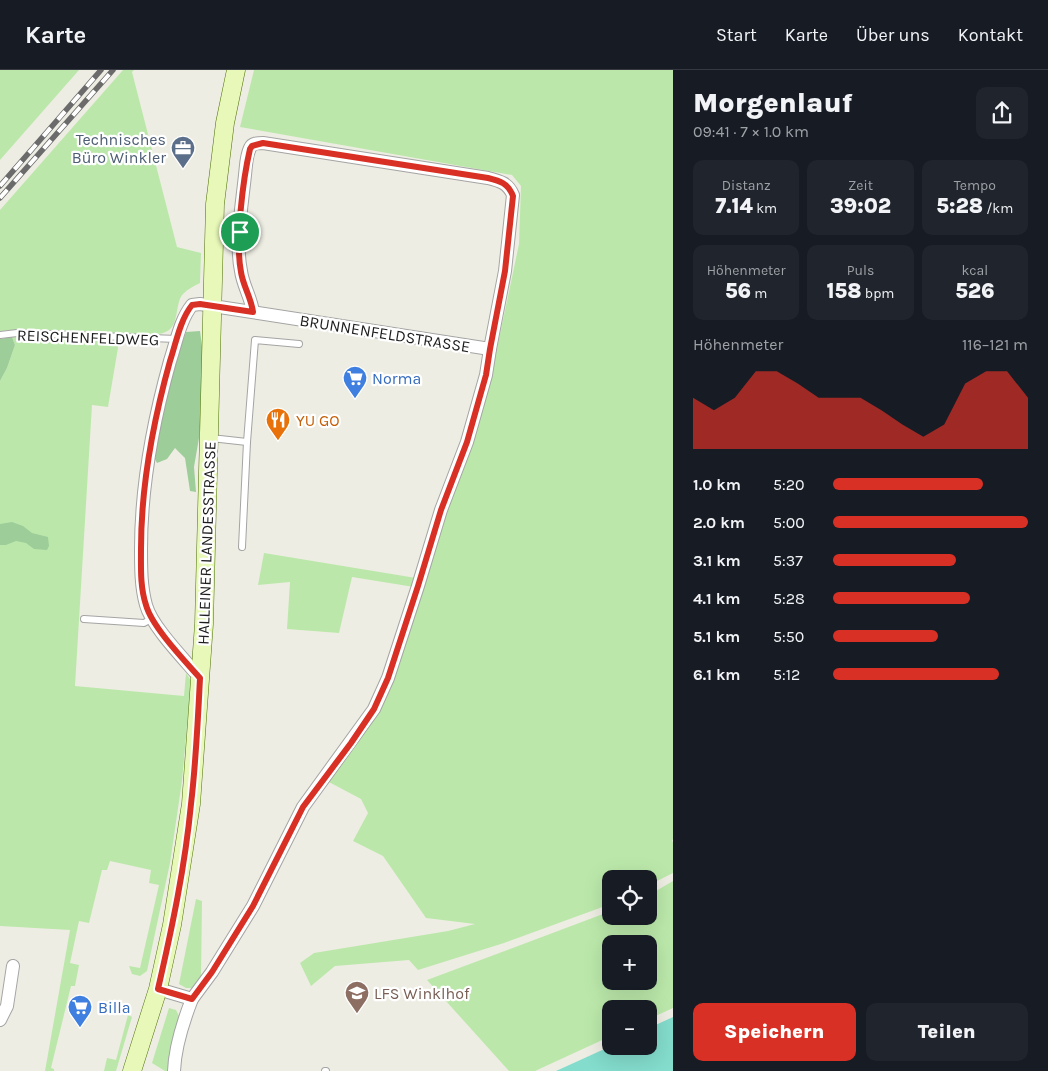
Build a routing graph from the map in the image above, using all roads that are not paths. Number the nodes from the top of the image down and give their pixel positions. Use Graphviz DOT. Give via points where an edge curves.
graph roads {
  1 [pos="236,70"];
  2 [pos="212,307"];
  3 [pos="253,312"];
  4 [pos="0,335"];
  5 [pos="177,340"];
  6 [pos="299,344"];
  7 [pos="490,349"];
  8 [pos="210,438"];
  9 [pos="247,442"];
  10 [pos="242,547"];
  11 [pos="153,618"];
  12 [pos="84,619"];
  13 [pos="200,678"];
  14 [pos="13,966"];
  15 [pos="158,989"];
  16 [pos="192,999"];
  17 [pos="0,1020"];
  18 [pos="132,1071"];
  19 [pos="174,1071"];
  1 -- 2 [label="main road, HALLEINER LANDESSTRASSE" via="225,123 215,204"];
  2 -- 3 [label="street, BRUNNENFELDSTRASSE"];
  2 -- 5 [label="street, BRUNNENFELDSTRASSE" via="192,305"];
  2 -- 8 [label="main road, HALLEINER LANDESSTRASSE"];
  3 -- 7 [label="street, BRUNNENFELDSTRASSE"];
  3 -- 7 [label="street, BRUNNENFELDSTRASSE" via="240,270 240,232 250,149 263,143 488,178 507,185 513,196 505,271"];
  4 -- 5 [label="lane, REISCHENFELDWEG"];
  5 -- 11 [label="street" via="156,416 141,532 142,590"];
  6 -- 9 [label="lane" via="255,340"];
  7 -- 16 [label="street" via="467,442 441,510 388,678 374,709 303,807 253,906"];
  8 -- 9 [label="lane"];
  8 -- 13 [label="main road, HALLEINER LANDESSTRASSE"];
  9 -- 10 [label="lane"];
  11 -- 12 [label="lane" via="144,623"];
  11 -- 13 [label="street"];
  13 -- 15 [label="main road, HALLEINER LANDESSTRASSE" via="185,854"];
  14 -- 17 [label="street" via="7,1006"];
  15 -- 16 [label="street"];
  15 -- 18 [label="main road, HALLEINER LANDESSTRASSE"];
  16 -- 19 [label="street" via="184,1020"];
}
